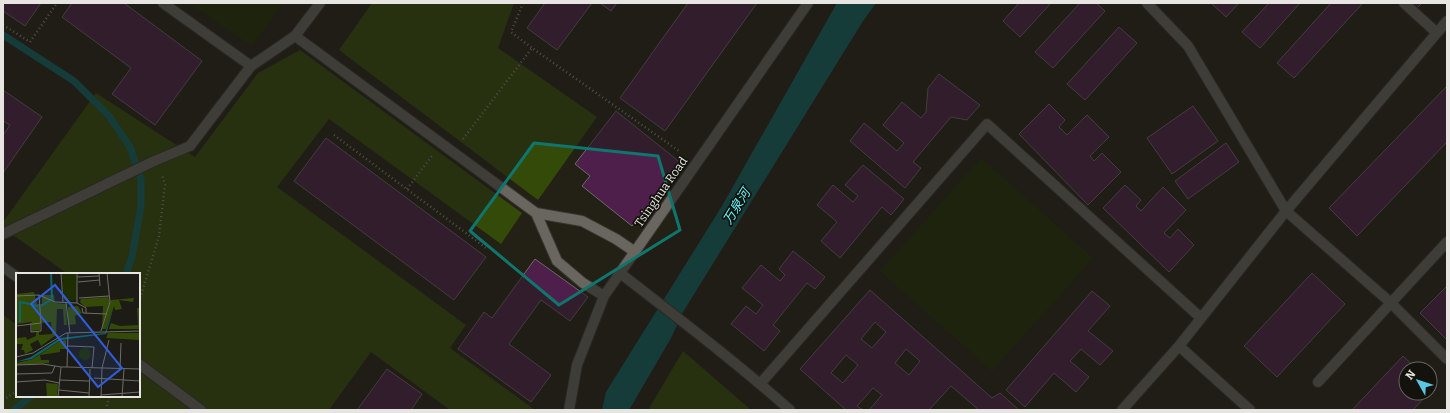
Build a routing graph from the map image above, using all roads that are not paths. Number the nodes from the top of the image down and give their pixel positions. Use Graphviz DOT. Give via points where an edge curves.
graph roads {
  1 [pos="163,3"];
  2 [pos="320,3"];
  3 [pos="808,3"];
  4 [pos="1146,3"];
  5 [pos="1404,3"];
  6 [pos="1447,21"];
  7 [pos="1437,33"];
  8 [pos="295,36"];
  9 [pos="251,66"];
  10 [pos="1286,212"];
  11 [pos="536,213"];
  12 [pos="3,234"];
  13 [pos="1447,242"];
  14 [pos="635,252"];
  15 [pos="3,267"];
  16 [pos="620,273"];
  17 [pos="16,276"];
  18 [pos="604,296"];
  19 [pos="1391,303"];
  20 [pos="1201,318"];
  21 [pos="1179,346"];
  22 [pos="1447,359"];
  23 [pos="140,365"];
  24 [pos="1318,382"];
  25 [pos="760,384"];
  26 [pos="201,410"];
  27 [pos="569,410"];
  28 [pos="790,410"];
  29 [pos="1122,410"];
  30 [pos="1250,410"];
  1 -- 9 [label="street"];
  2 -- 8 [label="street"];
  3 -- 14 [label="street, Tsinghua Road"];
  4 -- 10 [label="street" via="1188,46"];
  5 -- 7 [label="street"];
  6 -- 7 [label="street"];
  7 -- 10 [label="street"];
  8 -- 9 [label="street"];
  8 -- 11 [label="street"];
  9 -- 12 [label="street" via="190,146"];
  10 -- 19 [label="street"];
  10 -- 20 [label="street"];
  11 -- 14 [label="street" via="582,221 616,238"];
  11 -- 18 [label="street" via="557,261 583,283"];
  13 -- 19 [label="street"];
  14 -- 16 [label="street, Tsinghua Road"];
  15 -- 17 [label="street"];
  16 -- 18 [label="street, Tsinghua Road"];
  16 -- 25 [label="street"];
  18 -- 27 [label="street, Tsinghua Road" via="577,365"];
  19 -- 22 [label="street"];
  19 -- 24 [label="street"];
  20 -- 21 [label="street"];
  20 -- 25 [label="street" via="987,124"];
  21 -- 29 [label="street"];
  21 -- 30 [label="street"];
  23 -- 26 [label="street"];
  25 -- 28 [label="street"];
}
